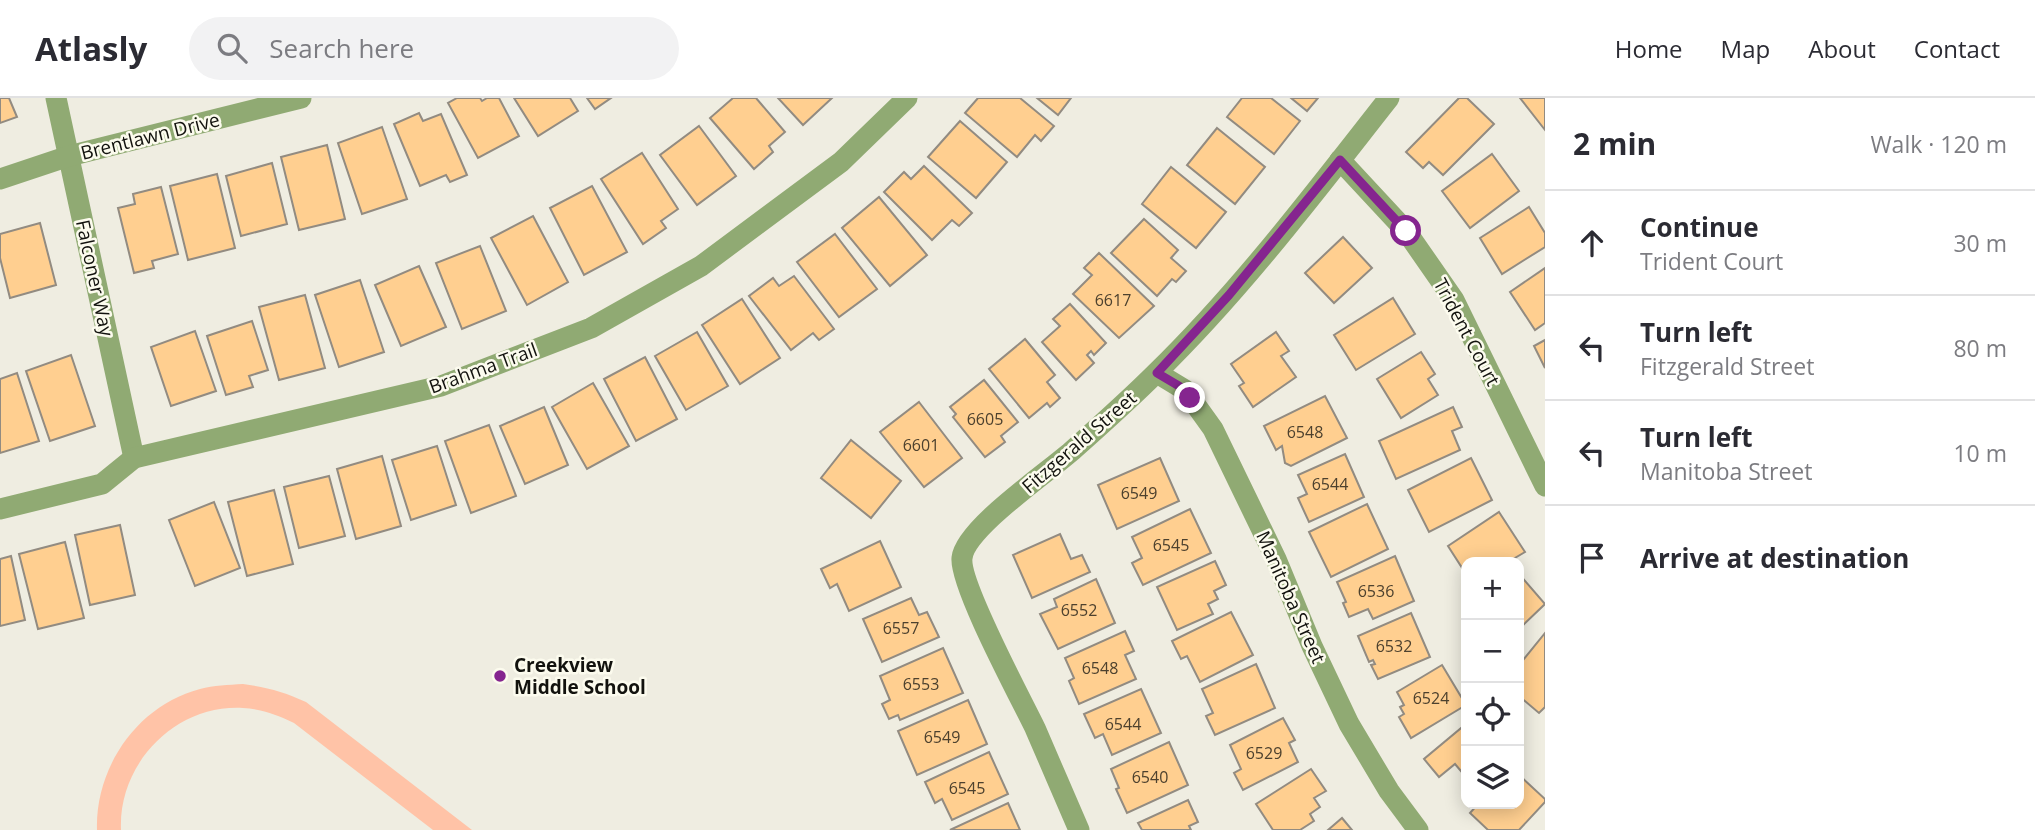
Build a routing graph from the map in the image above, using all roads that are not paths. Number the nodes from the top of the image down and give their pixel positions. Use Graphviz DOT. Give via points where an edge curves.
graph roads {
  1 [pos="56,98"];
  2 [pos="301,98"];
  3 [pos="907,98"];
  4 [pos="1390,98"];
  5 [pos="69,156"];
  6 [pos="1340,160"];
  7 [pos="0,179"];
  8 [pos="1157,373"];
  9 [pos="134,458"];
  10 [pos="1545,486"];
  11 [pos="0,509"];
  12 [pos="1079,830"];
  13 [pos="1418,830"];
  1 -- 5 [label="street, Falconer Way"];
  2 -- 5 [label="street, Brentlawn Drive"];
  3 -- 9 [label="street, Brahma Trail" via="841,162 701,265 591,328 440,386"];
  4 -- 6 [label="street, Fitzgerald Street"];
  5 -- 7 [label="street, Brentlawn Drive"];
  5 -- 9 [label="street, Falconer Way"];
  6 -- 8 [label="street, Fitzgerald Street" via="1229,295"];
  6 -- 10 [label="street, Trident Court" via="1406,231 1454,300"];
  8 -- 12 [label="street, Fitzgerald Street" via="992,518 967,543 962,557 970,592"];
  8 -- 13 [label="street, Manitoba Street" via="1185,390 1213,429 1349,724 1381,780"];
  9 -- 11 [label="street, Brahma Trail" via="102,484"];
}
